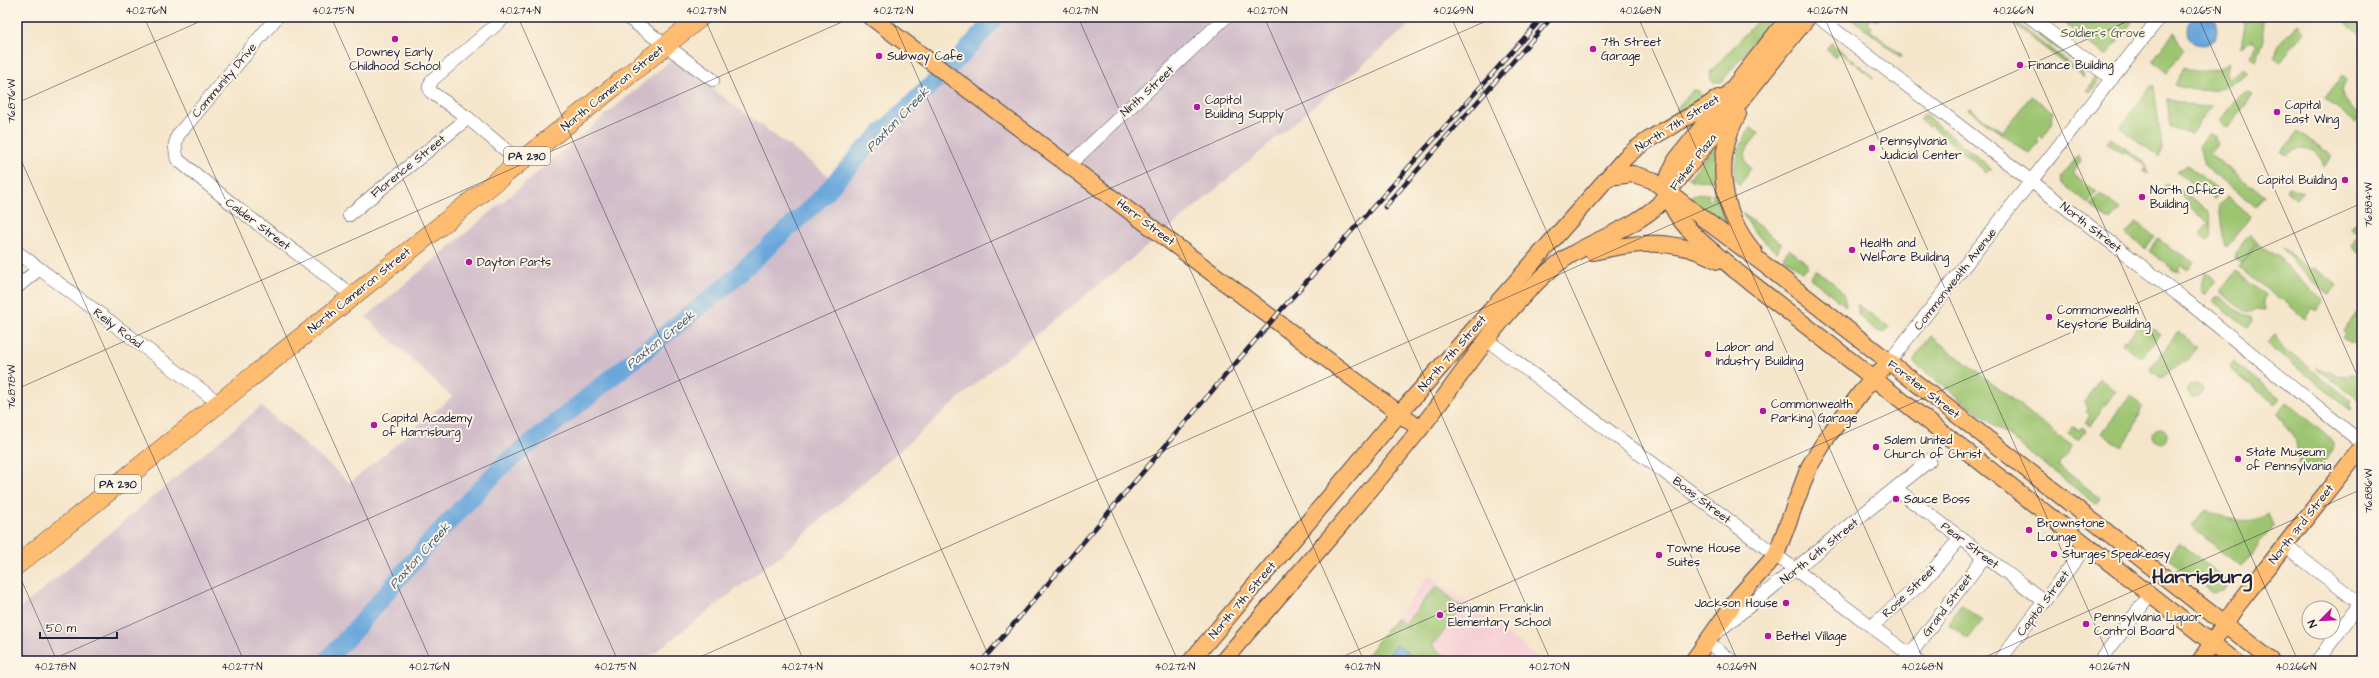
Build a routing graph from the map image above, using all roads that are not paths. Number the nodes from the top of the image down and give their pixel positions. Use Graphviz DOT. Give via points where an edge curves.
graph roads {
  1 [pos="277,17"];
  2 [pos="505,17"];
  3 [pos="627,17"];
  4 [pos="701,17"];
  5 [pos="871,17"];
  6 [pos="1226,17"];
  7 [pos="1789,17"];
  8 [pos="1808,17"];
  9 [pos="1818,17"];
  10 [pos="2030,17"];
  11 [pos="2160,17"];
  12 [pos="664,45"];
  13 [pos="1741,76"];
  14 [pos="2112,79"];
  15 [pos="713,80"];
  16 [pos="1750,92"];
  17 [pos="468,118"];
  18 [pos="175,145"];
  19 [pos="520,162"];
  20 [pos="1069,165"];
  21 [pos="1609,177"];
  22 [pos="2031,182"];
  23 [pos="1669,193"];
  24 [pos="349,215"];
  25 [pos="17,252"];
  26 [pos="1765,266"];
  27 [pos="39,269"];
  28 [pos="1550,270"];
  29 [pos="1736,271"];
  30 [pos="17,287"];
  31 [pos="352,294"];
  32 [pos="1487,340"];
  33 [pos="1889,362"];
  34 [pos="1874,378"];
  35 [pos="219,403"];
  36 [pos="1399,414"];
  37 [pos="1420,429"];
  38 [pos="2362,438"];
  39 [pos="2362,447"];
  40 [pos="1930,460"];
  41 [pos="1896,489"];
  42 [pos="1961,537"];
  43 [pos="2087,545"];
  44 [pos="2284,545"];
  45 [pos="1776,555"];
  46 [pos="1985,556"];
  47 [pos="17,565"];
  48 [pos="1796,570"];
  49 [pos="2150,595"];
  50 [pos="2044,601"];
  51 [pos="2361,603"];
  52 [pos="2224,624"];
  53 [pos="1872,626"];
  54 [pos="1706,641"];
  55 [pos="2212,643"];
  56 [pos="1911,659"];
  57 [pos="1191,661"];
  58 [pos="1223,661"];
  59 [pos="1693,661"];
  60 [pos="1732,661"];
  61 [pos="1999,661"];
  62 [pos="2100,661"];
  63 [pos="2200,661"];
  64 [pos="2235,661"];
  65 [pos="2272,661"];
  66 [pos="2317,661"];
  1 -- 18 [label="street, Community Drive" via="178,135"];
  2 -- 17 [label="street" via="432,80 429,87 431,92"];
  3 -- 12 [label="street"];
  4 -- 12 [label="highway, North Cameron Street / PA 230"];
  5 -- 20 [label="main road, Herr Street"];
  6 -- 20 [label="street, Ninth Street"];
  7 -- 13 [label="main road, Fisher Plaza"];
  8 -- 16 [label="main road, Fisher Plaza"];
  9 -- 22 [label="street, North Street"];
  10 -- 14 [label="street"];
  11 -- 14 [label="street, Commonwealth Avenue"];
  12 -- 15 [label="street"];
  12 -- 19 [label="highway, North Cameron Street / PA 230"];
  13 -- 21 [label="main road, North 7th Street" via="1700,111 1634,150"];
  13 -- 23 [label="main road, Fisher Plaza" via="1676,160 1668,179"];
  14 -- 22 [label="street, Commonwealth Avenue"];
  16 -- 23 [label="main road, Fisher Plaza"];
  16 -- 26 [label="main road" via="1730,131 1722,178 1724,192 1735,222 1748,245"];
  17 -- 19 [label="street"];
  17 -- 24 [label="street, Florence Street"];
  18 -- 31 [label="street, Calder Street" via="177,159 190,171"];
  19 -- 31 [label="highway, North Cameron Street / PA 230"];
  20 -- 36 [label="main road, Herr Street"];
  21 -- 23 [label="main road, Forster Street" via="1643,176"];
  21 -- 36 [label="main road, North 7th Street"];
  22 -- 33 [label="street, Commonwealth Avenue"];
  22 -- 38 [label="street, North Street" via="2183,298 2357,439"];
  23 -- 26 [label="main road, Forster Street"];
  23 -- 28 [label="main road, North 7th Street" via="1646,216 1575,253"];
  23 -- 29 [label="main road, Forster Street" via="1672,205 1686,227"];
  25 -- 27 [label="street, Reily Road"];
  26 -- 33 [label="main road, Forster Street"];
  27 -- 30 [label="street"];
  27 -- 35 [label="street, Reily Road"];
  28 -- 29 [label="main road" via="1580,256 1628,244 1648,242 1694,250"];
  28 -- 32 [label="main road, North 7th Street"];
  29 -- 34 [label="main road, Forster Street"];
  31 -- 35 [label="highway, North Cameron Street / PA 230"];
  32 -- 37 [label="main road, North 7th Street"];
  32 -- 45 [label="street, Boas Street"];
  33 -- 34 [label="main road, Commonwealth Avenue"];
  33 -- 52 [label="main road, Forster Street"];
  34 -- 43 [label="main road, Forster Street"];
  34 -- 45 [label="main road, Commonwealth Avenue" via="1828,436 1808,467"];
  35 -- 47 [label="highway, North Cameron Street / PA 230"];
  36 -- 37 [label="main road, Herr Street"];
  36 -- 57 [label="main road, North 7th Street"];
  37 -- 58 [label="main road, North 7th Street"];
  39 -- 44 [label="main road, North 3rd Street"];
  40 -- 41 [label="street, North 6th Street"];
  41 -- 42 [label="street, Pear Street"];
  41 -- 48 [label="street, North 6th Street"];
  42 -- 46 [label="street, Pear Street"];
  42 -- 53 [label="street, Rose Street" via="1923,582"];
  43 -- 49 [label="main road, Forster Street"];
  43 -- 50 [label="street, Capitol Street"];
  44 -- 51 [label="street"];
  44 -- 52 [label="main road, North 3rd Street"];
  45 -- 48 [label="street, Boas Street"];
  45 -- 54 [label="main road, North 6th Street" via="1740,596"];
  46 -- 50 [label="street, Pear Street"];
  46 -- 56 [label="street, Grand Street"];
  48 -- 53 [label="street, Boas Street"];
  48 -- 54 [label="street, North 6th Street"];
  49 -- 55 [label="main road, Forster Street"];
  49 -- 62 [label="street"];
  50 -- 61 [label="street, Capitol Street"];
  51 -- 66 [label="street"];
  52 -- 55 [label="main road, North 3rd Street"];
  52 -- 65 [label="main road, Forster Street"];
  53 -- 56 [label="street, Boas Street"];
  54 -- 59 [label="main road, North 6th Street"];
  54 -- 60 [label="street"];
  55 -- 63 [label="main road, North 3rd Street"];
  55 -- 64 [label="main road, Forster Street"];
}
